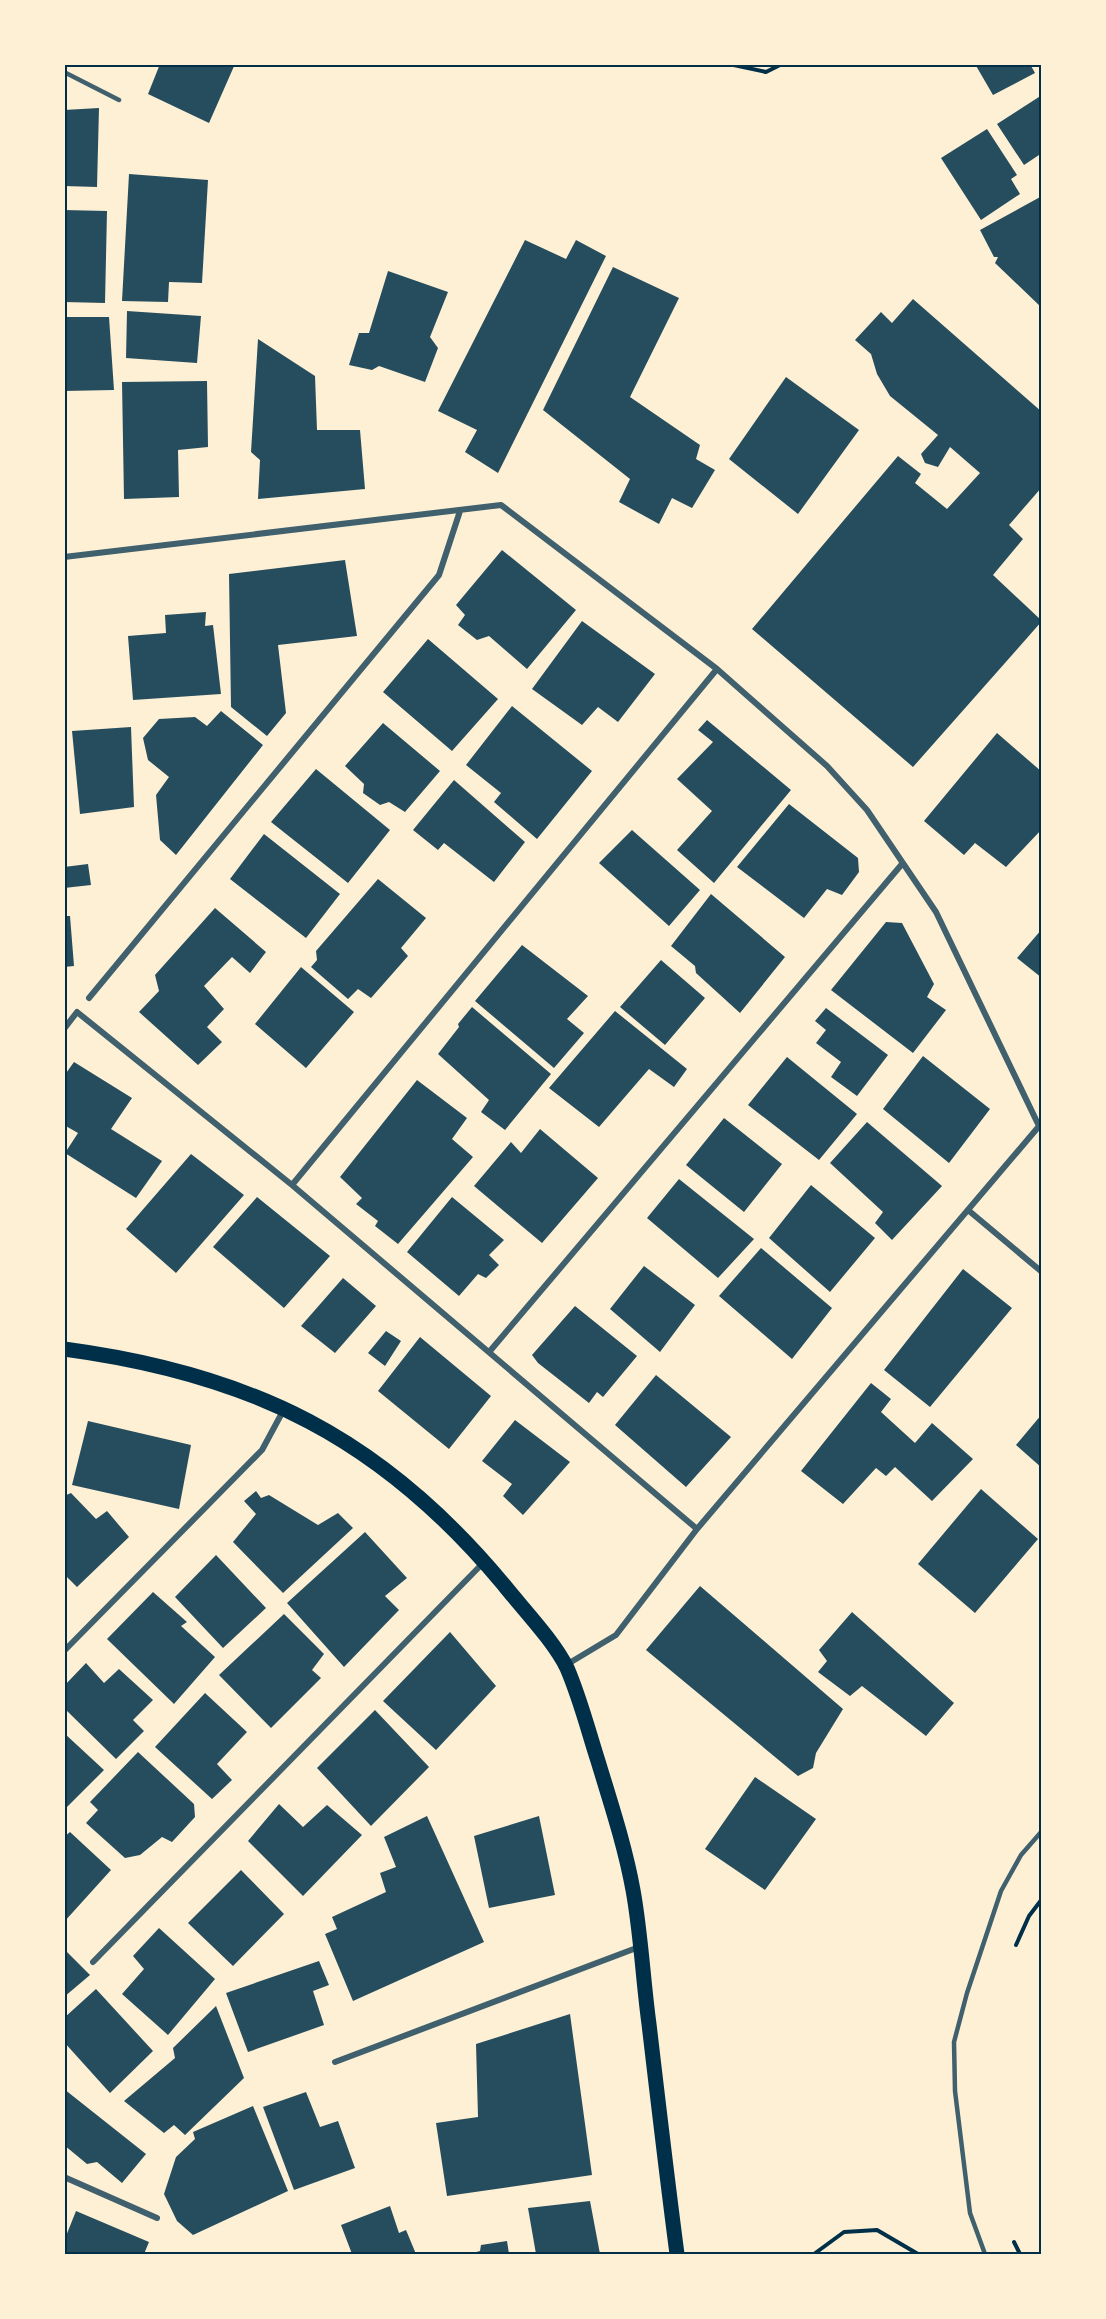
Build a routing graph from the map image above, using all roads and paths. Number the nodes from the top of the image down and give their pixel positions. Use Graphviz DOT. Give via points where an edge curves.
graph roads {
  1 [pos="729,64"];
  2 [pos="782,64"];
  3 [pos="64,72"];
  4 [pos="120,100"];
  5 [pos="460,511"];
  6 [pos="64,557"];
  7 [pos="717,669"];
  8 [pos="902,864"];
  9 [pos="89,998"];
  10 [pos="64,1029"];
  11 [pos="1040,1125"];
  12 [pos="292,1185"];
  13 [pos="968,1210"];
  14 [pos="1041,1272"];
  15 [pos="64,1349"];
  16 [pos="490,1351"];
  17 [pos="285,1409"];
  18 [pos="697,1529"];
  19 [pos="484,1561"];
  20 [pos="64,1651"];
  21 [pos="566,1665"];
  22 [pos="1041,1831"];
  23 [pos="1041,1899"];
  24 [pos="640,1947"];
  25 [pos="1012,1953"];
  26 [pos="93,1962"];
  27 [pos="335,2062"];
  28 [pos="64,2177"];
  29 [pos="157,2218"];
  30 [pos="1011,2236"];
  31 [pos="677,2254"];
  32 [pos="814,2254"];
  33 [pos="918,2254"];
  34 [pos="985,2254"];
  35 [pos="1020,2254"];
  1 -- 2 [label="path" via="766,72"];
  3 -- 4 [label="lane"];
  5 -- 6 [label="street"];
  5 -- 7 [label="street" via="501,505"];
  5 -- 9 [label="street" via="439,575"];
  7 -- 8 [label="street" via="827,766 867,810"];
  7 -- 12 [label="street"];
  8 -- 11 [label="street" via="936,912"];
  8 -- 16 [label="street"];
  10 -- 12 [label="street" via="77,1012"];
  11 -- 13 [label="street"];
  12 -- 16 [label="street"];
  13 -- 14 [label="street"];
  13 -- 18 [label="street"];
  15 -- 17 [label="main road" via="161,1365 221,1382"];
  16 -- 18 [label="street"];
  17 -- 19 [label="main road" via="334,1433 391,1474 441,1515"];
  17 -- 20 [label="street" via="262,1450"];
  18 -- 21 [label="street" via="616,1635"];
  19 -- 21 [label="main road"];
  19 -- 26 [label="street"];
  21 -- 24 [label="main road" via="619,1830 633,1891"];
  22 -- 34 [label="lane" via="1021,1855 1001,1891 954,2043 955,2091 970,2213"];
  23 -- 25 [label="path"];
  24 -- 27 [label="street"];
  24 -- 31 [label="main road"];
  28 -- 29 [label="street"];
  30 -- 35 [label="path"];
  32 -- 33 [label="path" via="844,2232 877,2230"];
}
